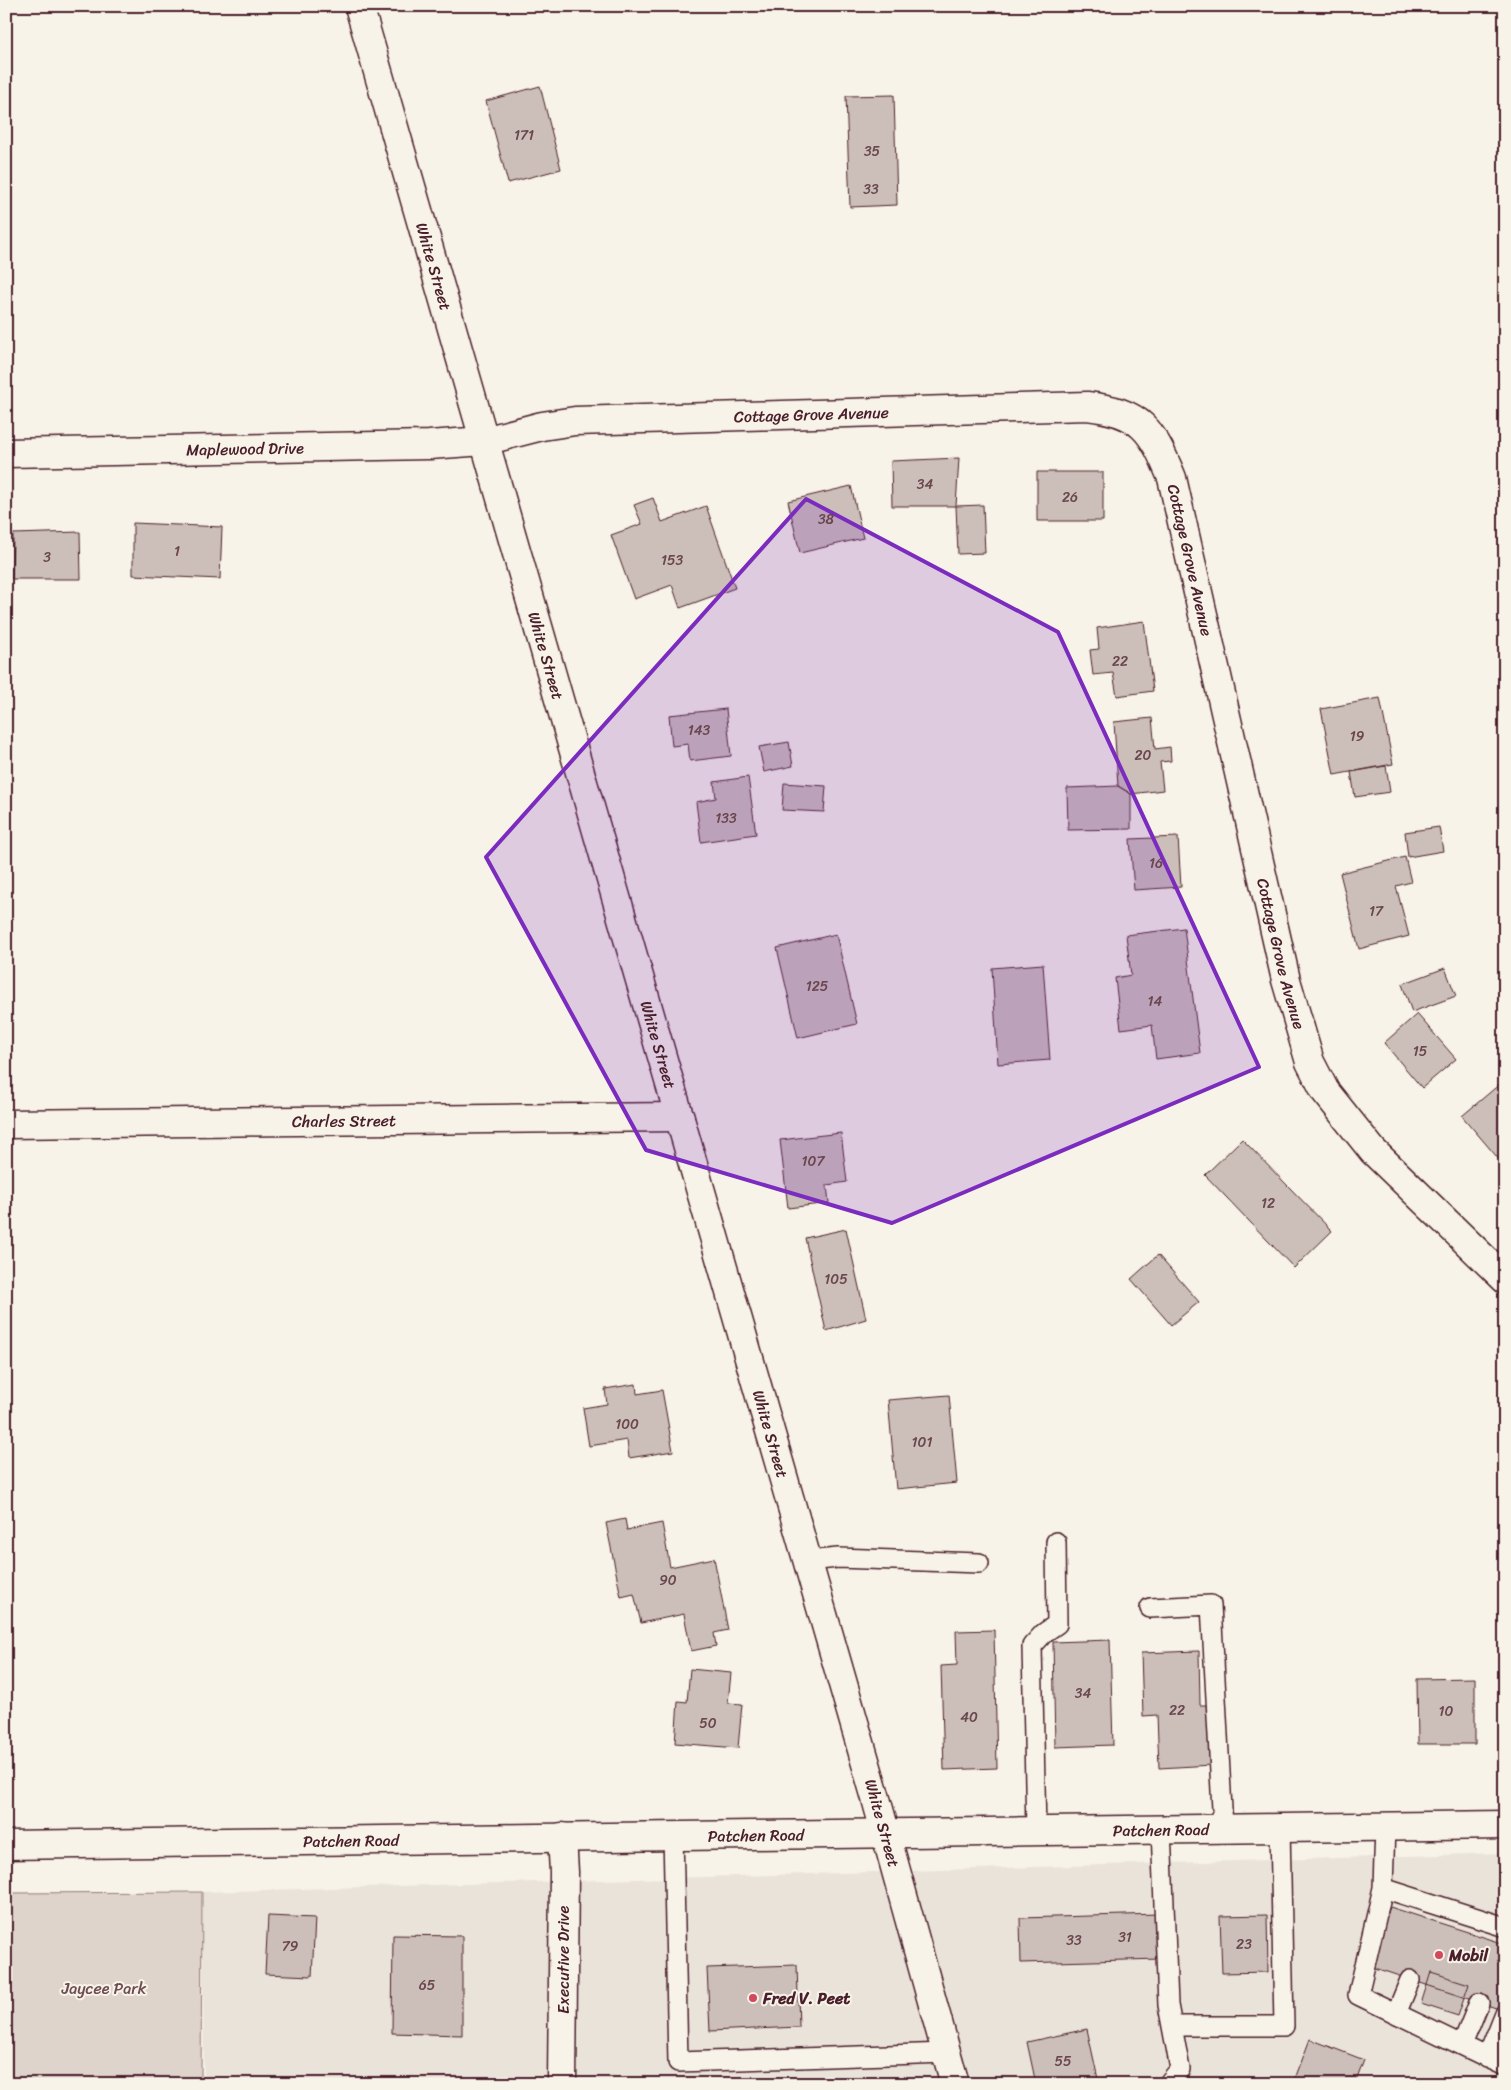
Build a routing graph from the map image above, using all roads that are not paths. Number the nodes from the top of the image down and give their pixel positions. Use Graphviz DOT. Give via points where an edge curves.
graph roads {
  1 [pos="359,6"];
  2 [pos="484,441"];
  3 [pos="6,453"];
  4 [pos="680,1117"];
  5 [pos="6,1124"];
  6 [pos="1505,1278"];
  7 [pos="1056,1542"];
  8 [pos="808,1561"];
  9 [pos="979,1563"];
  10 [pos="1150,1608"];
  11 [pos="1505,1825"];
  12 [pos="1385,1826"];
  13 [pos="1223,1828"];
  14 [pos="1280,1828"];
  15 [pos="1161,1829"];
  16 [pos="1036,1831"];
  17 [pos="886,1832"];
  18 [pos="673,1834"];
  19 [pos="562,1837"];
  20 [pos="6,1845"];
  21 [pos="1383,1888"];
  22 [pos="1504,1934"];
  23 [pos="1410,1980"];
  24 [pos="1480,2003"];
  25 [pos="1505,2013"];
  26 [pos="1396,2014"];
  27 [pos="1172,2026"];
  28 [pos="1462,2045"];
  29 [pos="947,2054"];
  30 [pos="1487,2058"];
  31 [pos="1505,2066"];
  32 [pos="562,2084"];
  33 [pos="955,2084"];
  34 [pos="1168,2084"];
  1 -- 2 [label="street, White Street"];
  2 -- 3 [label="street, Maplewood Drive"];
  2 -- 4 [label="street, White Street"];
  2 -- 6 [label="street, Cottage Grove Avenue" via="542,426 584,420 1087,406 1122,412 1134,419 1158,446 1172,478 1286,980 1310,1062 1325,1091 1373,1151"];
  4 -- 5 [label="street, Charles Street"];
  4 -- 8 [label="street, White Street"];
  7 -- 16 [label="lane" via="1057,1624 1032,1646"];
  8 -- 9 [label="lane" via="838,1558"];
  8 -- 17 [label="street, White Street"];
  10 -- 13 [label="lane" via="1211,1605"];
  11 -- 12 [label="street, Patchen Road"];
  12 -- 14 [label="street, Patchen Road"];
  12 -- 21 [label="lane"];
  13 -- 14 [label="street, Patchen Road"];
  13 -- 15 [label="street, Patchen Road"];
  14 -- 27 [label="lane" via="1284,2026"];
  15 -- 16 [label="street, Patchen Road"];
  15 -- 27 [label="lane" via="1168,2006"];
  16 -- 17 [label="street, Patchen Road"];
  17 -- 18 [label="street, Patchen Road"];
  17 -- 29 [label="street, White Street"];
  18 -- 19 [label="street, Patchen Road"];
  18 -- 29 [label="lane" via="678,2062"];
  19 -- 20 [label="street, Patchen Road"];
  19 -- 32 [label="street, Executive Drive"];
  21 -- 22 [label="lane" via="1434,1913"];
  21 -- 26 [label="lane" via="1358,1996"];
  23 -- 26 [label="lane"];
  24 -- 28 [label="lane"];
  25 -- 30 [label="lane"];
  26 -- 28 [label="lane"];
  27 -- 34 [label="lane" via="1180,2069"];
  28 -- 30 [label="lane"];
  29 -- 33 [label="street, White Street"];
  30 -- 31 [label="lane"];
}
